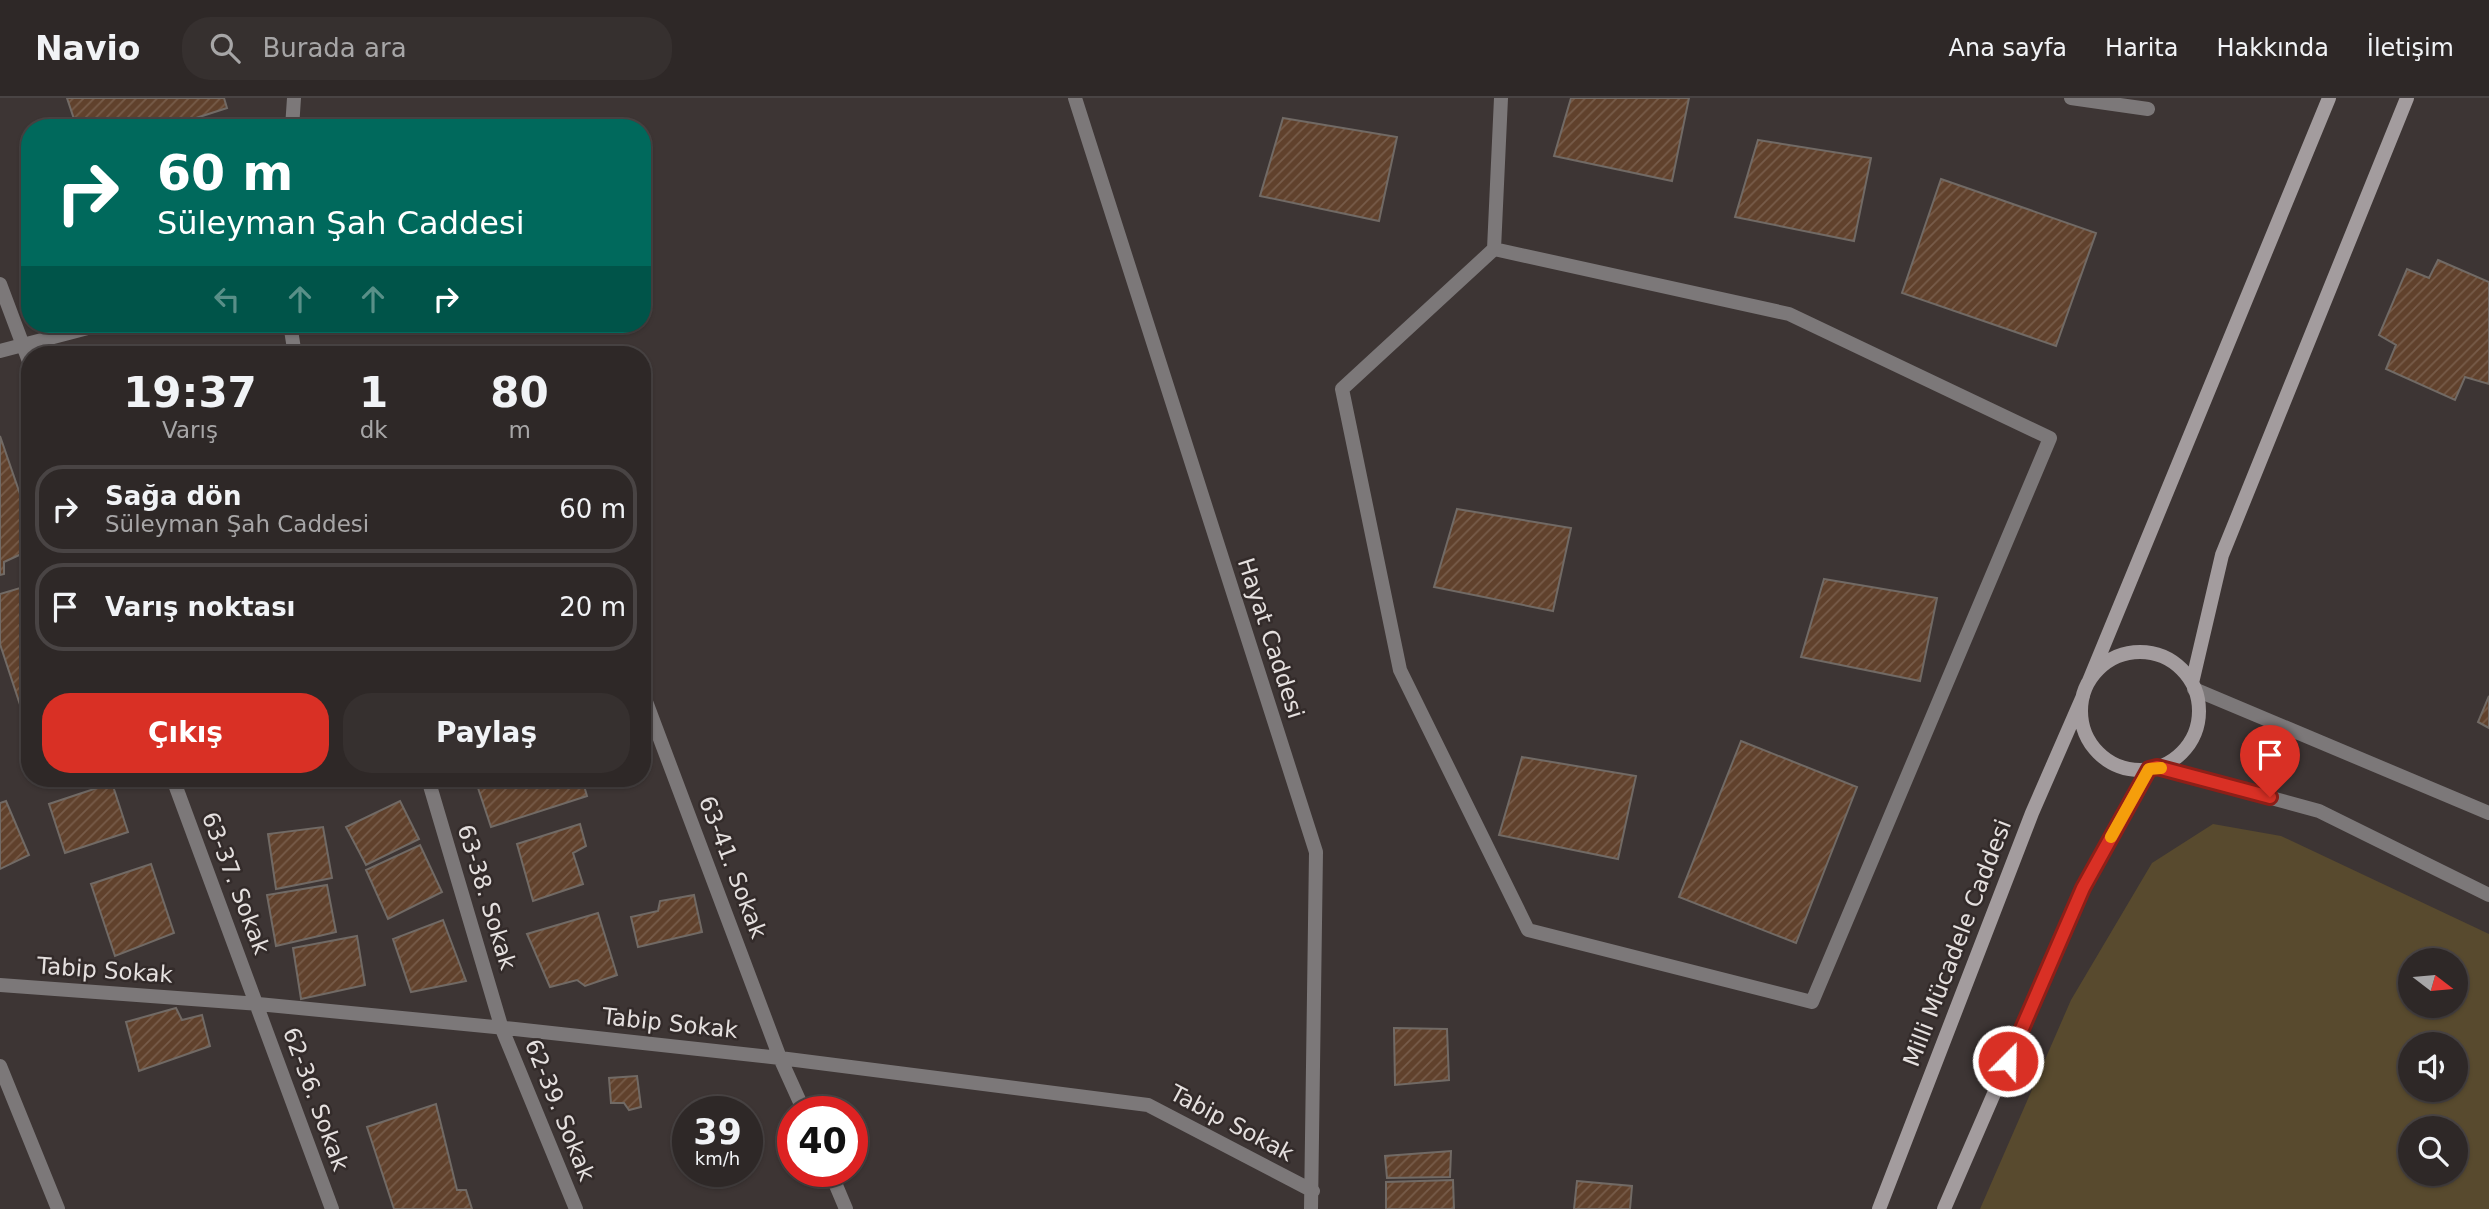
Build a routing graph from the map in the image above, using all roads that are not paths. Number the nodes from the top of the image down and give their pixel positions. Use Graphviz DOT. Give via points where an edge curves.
graph roads {
  1 [pos="294,98"];
  2 [pos="1075,98"];
  3 [pos="1501,98"];
  4 [pos="2071,98"];
  5 [pos="2329,98"];
  6 [pos="2407,98"];
  7 [pos="2148,109"];
  8 [pos="293,119"];
  9 [pos="1494,249"];
  10 [pos="0,284"];
  11 [pos="69,333"];
  12 [pos="23,345"];
  13 [pos="0,351"];
  14 [pos="2090,681"];
  15 [pos="2193,686"];
  16 [pos="2083,696"];
  17 [pos="651,715"];
  18 [pos="2153,768"];
  19 [pos="176,787"];
  20 [pos="430,787"];
  21 [pos="2489,813"];
  22 [pos="2489,895"];
  23 [pos="0,985"];
  24 [pos="258,1004"];
  25 [pos="502,1029"];
  26 [pos="780,1058"];
  27 [pos="0,1066"];
  28 [pos="797,1096"];
  29 [pos="837,1187"];
  30 [pos="1313,1191"];
  31 [pos="58,1209"];
  32 [pos="331,1209"];
  33 [pos="576,1209"];
  34 [pos="846,1209"];
  35 [pos="1311,1209"];
  36 [pos="1879,1209"];
  37 [pos="1944,1209"];
  1 -- 8 [label="street"];
  2 -- 30 [label="street, Hayat Caddesi" via="1315,852"];
  3 -- 9 [label="street"];
  4 -- 7 [label="street"];
  5 -- 14 [label="street"];
  6 -- 15 [label="street" via="2222,555"];
  9 -- 9 [label="street" via="1342,389 1400,670 1528,930 1812,1002 2050,438 1789,314"];
  10 -- 12 [label="street"];
  11 -- 12 [label="street"];
  12 -- 13 [label="street"];
  14 -- 15 [label="street" via="2112,659 2143,652 2173,662"];
  14 -- 16 [label="street"];
  15 -- 18 [label="street" via="2199,706 2191,740 2180,754"];
  15 -- 21 [label="street"];
  16 -- 18 [label="street" via="2083,727 2100,754 2123,767"];
  16 -- 36 [label="street, Milli Mücadele Caddesi" via="2032,813"];
  17 -- 26 [label="street, 63-41. Sokak"];
  18 -- 22 [label="street" via="2319,811"];
  18 -- 37 [label="street" via="2083,888"];
  19 -- 24 [label="street, 63-37. Sokak"];
  20 -- 25 [label="street, 63-38. Sokak"];
  23 -- 24 [label="street, Tabip Sokak"];
  24 -- 25 [label="street, Tabip Sokak"];
  24 -- 32 [label="street, 62-36. Sokak"];
  25 -- 26 [label="street, Tabip Sokak"];
  25 -- 33 [label="street, 62-39. Sokak"];
  26 -- 28 [label="street, 63-41. Sokak"];
  26 -- 30 [label="street, Tabip Sokak" via="1149,1105"];
  27 -- 31 [label="street"];
  29 -- 34 [label="street"];
  30 -- 35 [label="street, Hayat Caddesi"];
}
